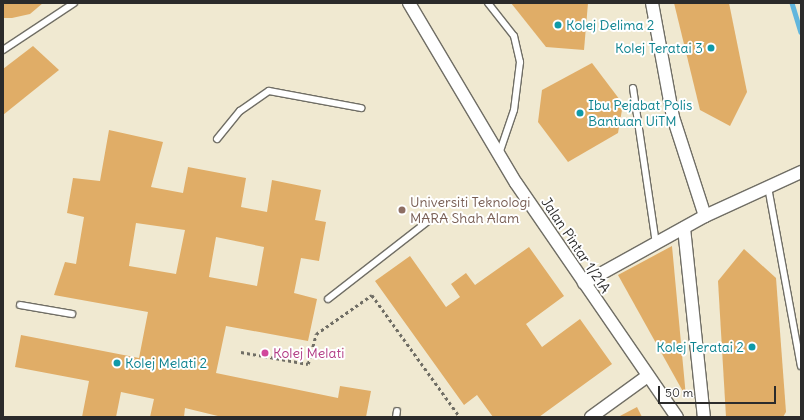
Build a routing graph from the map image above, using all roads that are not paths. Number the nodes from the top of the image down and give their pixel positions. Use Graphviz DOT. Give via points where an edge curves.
graph roads {
  1 [pos="74,3"];
  2 [pos="409,3"];
  3 [pos="488,3"];
  4 [pos="652,3"];
  5 [pos="3,50"];
  6 [pos="633,88"];
  7 [pos="361,108"];
  8 [pos="217,139"];
  9 [pos="499,155"];
  10 [pos="801,172"];
  11 [pos="768,187"];
  12 [pos="705,216"];
  13 [pos="428,222"];
  14 [pos="684,228"];
  15 [pos="656,243"];
  16 [pos="584,283"];
  17 [pos="328,300"];
  18 [pos="20,305"];
  19 [pos="72,314"];
  20 [pos="801,366"];
  21 [pos="646,377"];
  22 [pos="591,417"];
  23 [pos="677,417"];
  24 [pos="704,417"];
  1 -- 5 [label="lane"];
  2 -- 9 [label="street, Jalan Pintar 1/21A"];
  3 -- 9 [label="lane" via="514,36 520,62 514,110"];
  4 -- 12 [label="street" via="673,117"];
  6 -- 15 [label="lane"];
  7 -- 8 [label="lane" via="269,91 240,111"];
  9 -- 16 [label="street, Jalan Pintar 1/21A"];
  10 -- 11 [label="street"];
  11 -- 12 [label="street"];
  11 -- 20 [label="lane"];
  12 -- 14 [label="street"];
  13 -- 17 [label="lane"];
  14 -- 15 [label="street"];
  14 -- 24 [label="street"];
  15 -- 16 [label="street"];
  16 -- 21 [label="street, Jalan Pintar 1/21A"];
  18 -- 19 [label="lane"];
  21 -- 22 [label="street"];
  21 -- 23 [label="street, Jalan Pintar 1/21A"];
}
